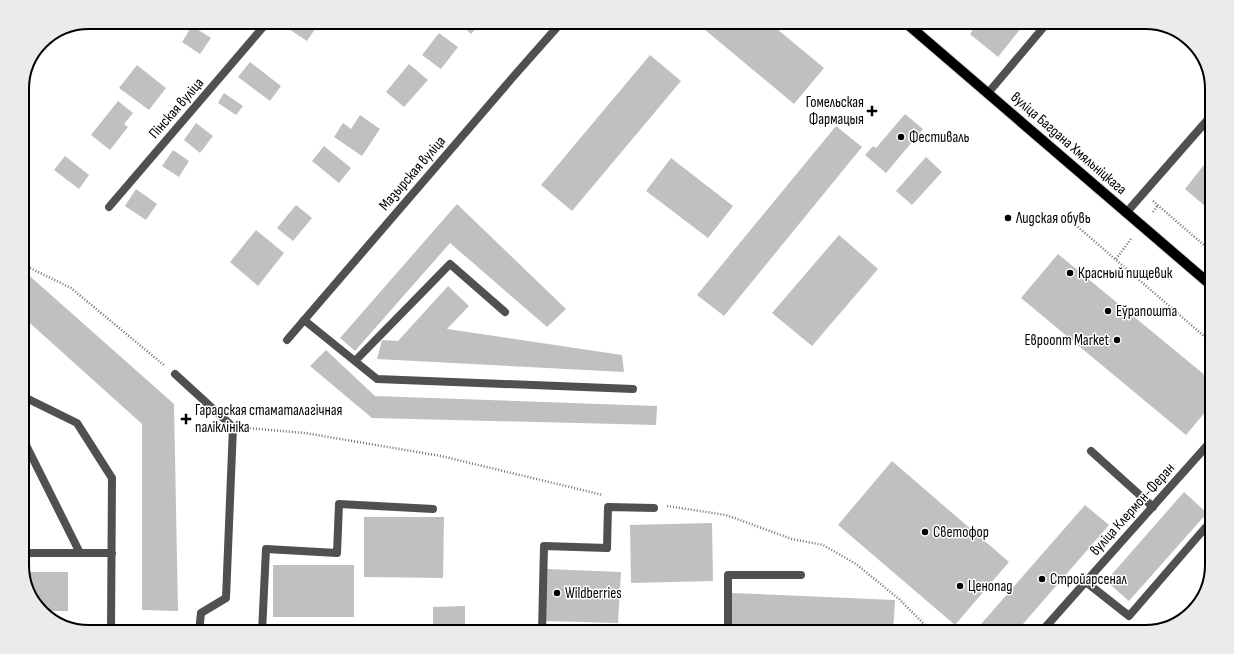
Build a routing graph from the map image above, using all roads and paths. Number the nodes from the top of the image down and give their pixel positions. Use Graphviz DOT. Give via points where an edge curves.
graph roads {
  1 [pos="261,29"];
  2 [pos="555,29"];
  3 [pos="913,29"];
  4 [pos="1042,29"];
  5 [pos="988,93"];
  6 [pos="1204,125"];
  7 [pos="1143,194"];
  8 [pos="1158,205"];
  9 [pos="109,207"];
  10 [pos="1153,212"];
  11 [pos="1126,213"];
  12 [pos="1070,222"];
  13 [pos="1131,239"];
  14 [pos="1205,246"];
  15 [pos="1116,259"];
  16 [pos="29,267"];
  17 [pos="1205,280"];
  18 [pos="505,312"];
  19 [pos="304,320"];
  20 [pos="1205,337"];
  21 [pos="287,340"];
  22 [pos="355,361"];
  23 [pos="175,374"];
  24 [pos="633,389"];
  25 [pos="29,399"];
  26 [pos="233,427"];
  27 [pos="1205,448"];
  28 [pos="29,451"];
  29 [pos="1091,451"];
  30 [pos="609,496"];
  31 [pos="664,505"];
  32 [pos="1153,507"];
  33 [pos="654,508"];
  34 [pos="433,509"];
  35 [pos="1205,528"];
  36 [pos="112,552"];
  37 [pos="29,553"];
  38 [pos="80,553"];
  39 [pos="800,575"];
  40 [pos="1086,582"];
  41 [pos="112,625"];
  42 [pos="200,625"];
  43 [pos="262,625"];
  44 [pos="542,625"];
  45 [pos="728,625"];
  46 [pos="925,625"];
  47 [pos="1047,625"];
  1 -- 9 [label="street, Пінская вуліца"];
  2 -- 19 [label="street, Мазырская вуліца"];
  3 -- 5 [label="main road, вуліца Багдана Хмяльніцкага"];
  4 -- 5 [label="street"];
  5 -- 11 [label="main road, вуліца Багдана Хмяльніцкага"];
  6 -- 7 [label="street"];
  7 -- 8 [label="path"];
  7 -- 11 [label="street"];
  8 -- 10 [label="path"];
  8 -- 14 [label="path"];
  11 -- 17 [label="main road, вуліца Багдана Хмяльніцкага"];
  12 -- 15 [label="path"];
  13 -- 15 [label="path"];
  15 -- 20 [label="path"];
  16 -- 23 [label="path" via="71,288"];
  18 -- 22 [label="street" via="450,264"];
  19 -- 21 [label="street, Мазырская вуліца"];
  19 -- 22 [label="street"];
  22 -- 24 [label="street" via="377,378"];
  23 -- 26 [label="street"];
  25 -- 36 [label="street" via="77,423 112,478"];
  26 -- 30 [label="path" via="306,433 441,456"];
  26 -- 42 [label="street" via="226,598 201,613"];
  27 -- 32 [label="street, вуліца Клермон-Феран"];
  28 -- 38 [label="street"];
  29 -- 32 [label="street"];
  31 -- 46 [label="path" via="726,515 792,539 823,545 856,564 899,599"];
  32 -- 40 [label="street, вуліца Клермон-Феран"];
  33 -- 44 [label="street" via="608,507 607,548 544,546"];
  34 -- 43 [label="street" via="339,504 337,553 266,549"];
  35 -- 40 [label="street" via="1129,616"];
  36 -- 38 [label="street"];
  36 -- 41 [label="street"];
  37 -- 38 [label="street"];
  39 -- 45 [label="street" via="728,575"];
  40 -- 47 [label="street, вуліца Клермон-Феран"];
}
